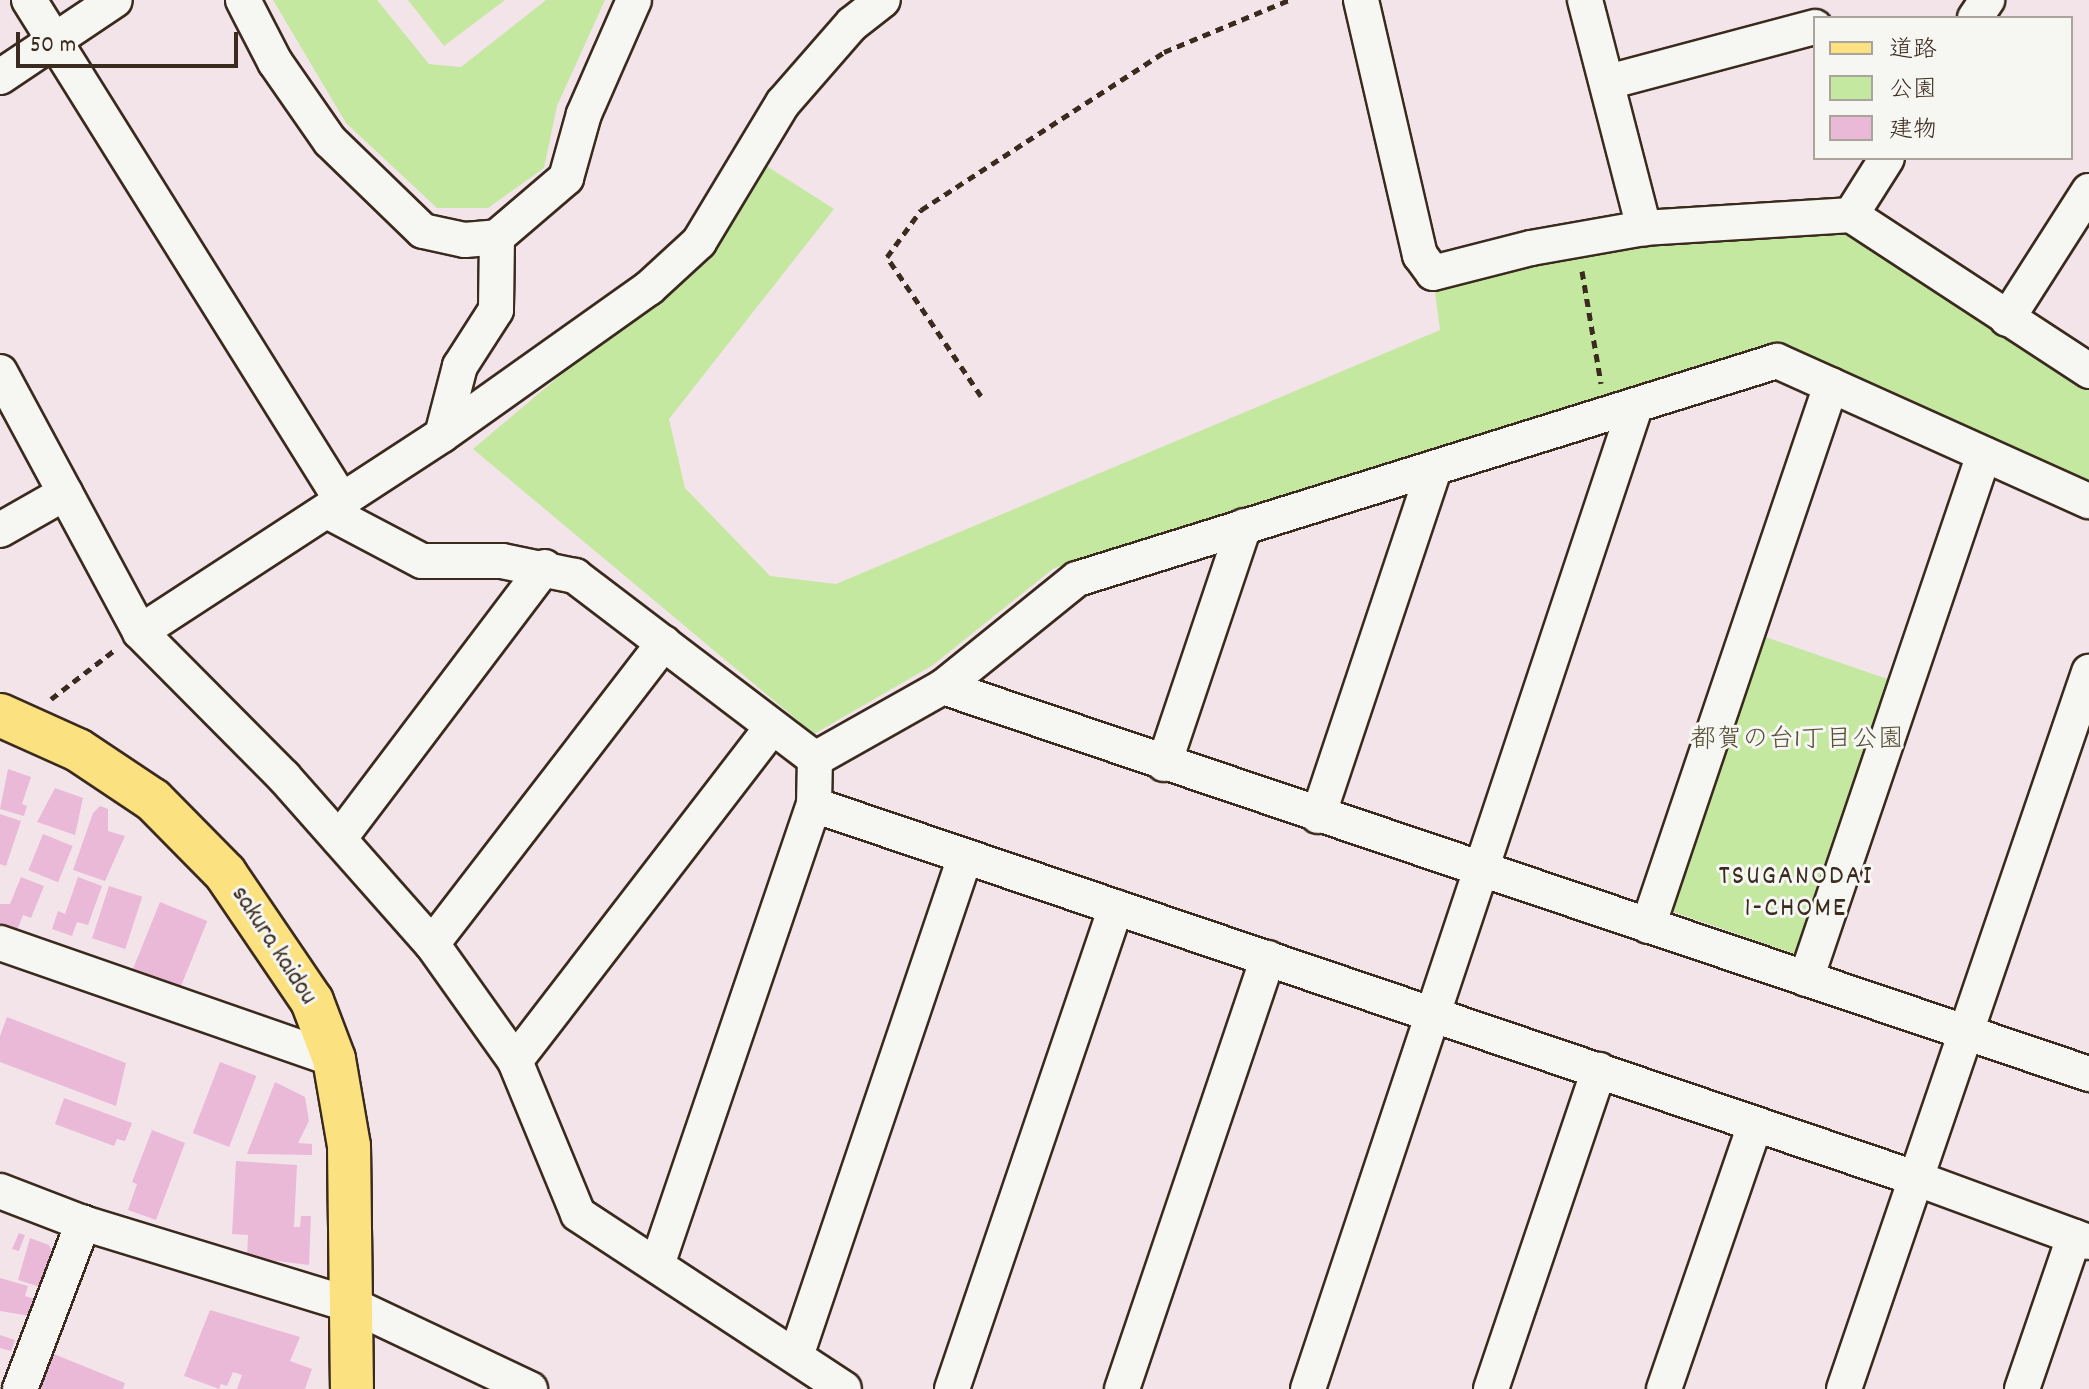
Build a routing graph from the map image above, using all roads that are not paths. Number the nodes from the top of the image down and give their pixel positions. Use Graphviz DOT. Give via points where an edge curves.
graph roads {
  1 [pos="29,0"];
  2 [pos="115,0"];
  3 [pos="243,0"];
  4 [pos="634,0"];
  5 [pos="883,0"];
  6 [pos="1361,0"];
  7 [pos="1585,0"];
  8 [pos="1813,28"];
  9 [pos="54,40"];
  10 [pos="0,77"];
  11 [pos="1608,82"];
  12 [pos="1886,160"];
  13 [pos="2089,191"];
  14 [pos="1851,215"];
  15 [pos="1644,228"];
  16 [pos="497,237"];
  17 [pos="2007,319"];
  18 [pos="2089,371"];
  19 [pos="0,372"];
  20 [pos="1831,385"];
  21 [pos="1621,412"];
  22 [pos="442,435"];
  23 [pos="1984,454"];
  24 [pos="1434,470"];
  25 [pos="65,493"];
  26 [pos="2089,501"];
  27 [pos="335,506"];
  28 [pos="1244,526"];
  29 [pos="0,530"];
  30 [pos="545,567"];
  31 [pos="140,632"];
  32 [pos="664,643"];
  33 [pos="2089,672"];
  34 [pos="943,687"];
  35 [pos="10,719"];
  36 [pos="771,728"];
  37 [pos="815,759"];
  38 [pos="1164,764"];
  39 [pos="814,805"];
  40 [pos="1318,816"];
  41 [pos="339,839"];
  42 [pos="965,857"];
  43 [pos="1480,872"];
  44 [pos="1116,907"];
  45 [pos="1648,926"];
  46 [pos="0,943"];
  47 [pos="432,944"];
  48 [pos="1268,958"];
  49 [pos="1806,979"];
  50 [pos="1434,1016"];
  51 [pos="1965,1033"];
  52 [pos="334,1059"];
  53 [pos="515,1061"];
  54 [pos="1599,1070"];
  55 [pos="2089,1074"];
  56 [pos="1755,1124"];
  57 [pos="1915,1178"];
  58 [pos="0,1191"];
  59 [pos="83,1223"];
  60 [pos="2081,1240"];
  61 [pos="657,1265"];
  62 [pos="352,1305"];
  63 [pos="796,1356"];
  64 [pos="494,1380"];
  65 [pos="20,1389"];
  66 [pos="352,1389"];
  67 [pos="530,1389"];
  68 [pos="844,1389"];
  69 [pos="952,1389"];
  70 [pos="1122,1389"];
  71 [pos="1308,1389"];
  72 [pos="1491,1389"];
  73 [pos="1664,1389"];
  74 [pos="1844,1389"];
  75 [pos="2022,1389"];
  1 -- 9 [label="street"];
  2 -- 9 [label="street"];
  3 -- 16 [label="street" via="275,62 330,141 423,231 465,240"];
  4 -- 16 [label="street" via="584,114 566,178"];
  5 -- 22 [label="street" via="852,24 783,103 699,242 649,288"];
  6 -- 15 [label="street" via="1420,255 1433,273"];
  7 -- 11 [label="street"];
  8 -- 11 [label="street"];
  9 -- 10 [label="street"];
  9 -- 27 [label="street"];
  11 -- 15 [label="street"];
  12 -- 14 [label="street"];
  13 -- 17 [label="street"];
  14 -- 15 [label="street"];
  14 -- 17 [label="street"];
  16 -- 22 [label="street" via="496,310 460,366"];
  17 -- 18 [label="street"];
  19 -- 25 [label="street"];
  20 -- 21 [label="street" via="1777,361"];
  20 -- 23 [label="street"];
  20 -- 45 [label="street"];
  21 -- 24 [label="street"];
  21 -- 43 [label="street"];
  22 -- 27 [label="street"];
  23 -- 26 [label="street"];
  23 -- 49 [label="street"];
  24 -- 28 [label="street"];
  24 -- 40 [label="street"];
  25 -- 29 [label="street"];
  25 -- 31 [label="street"];
  27 -- 30 [label="street" via="422,561"];
  27 -- 31 [label="street"];
  28 -- 34 [label="street" via="1077,579"];
  28 -- 38 [label="street"];
  30 -- 32 [label="street" via="575,576"];
  30 -- 41 [label="street"];
  31 -- 41 [label="street"];
  32 -- 36 [label="street"];
  32 -- 47 [label="street"];
  33 -- 51 [label="street"];
  34 -- 37 [label="street"];
  34 -- 38 [label="street"];
  35 -- 52 [label="main road, sakura kaidou" via="78,750 153,800 225,873 312,1001"];
  36 -- 37 [label="street"];
  36 -- 53 [label="street"];
  37 -- 39 [label="street"];
  38 -- 40 [label="street"];
  39 -- 42 [label="street"];
  39 -- 61 [label="street"];
  40 -- 43 [label="street"];
  41 -- 47 [label="street"];
  42 -- 44 [label="street"];
  42 -- 63 [label="street"];
  43 -- 45 [label="street"];
  43 -- 50 [label="street"];
  44 -- 48 [label="street"];
  44 -- 69 [label="street"];
  45 -- 49 [label="street"];
  46 -- 52 [label="street"];
  47 -- 53 [label="street"];
  48 -- 50 [label="street"];
  48 -- 70 [label="street"];
  49 -- 51 [label="street"];
  50 -- 54 [label="street"];
  50 -- 71 [label="street"];
  51 -- 55 [label="street"];
  51 -- 57 [label="street"];
  52 -- 62 [label="main road, sakura kaidou" via="349,1146"];
  53 -- 61 [label="street" via="578,1214"];
  54 -- 56 [label="street"];
  54 -- 72 [label="street"];
  56 -- 57 [label="street"];
  56 -- 73 [label="street"];
  57 -- 60 [label="street"];
  57 -- 74 [label="street"];
  58 -- 59 [label="street"];
  59 -- 62 [label="street"];
  59 -- 65 [label="street"];
  60 -- 75 [label="street"];
  61 -- 63 [label="street"];
  62 -- 64 [label="street"];
  62 -- 66 [label="main road, sakura kaidou"];
  63 -- 68 [label="street"];
  64 -- 67 [label="street"];
}
